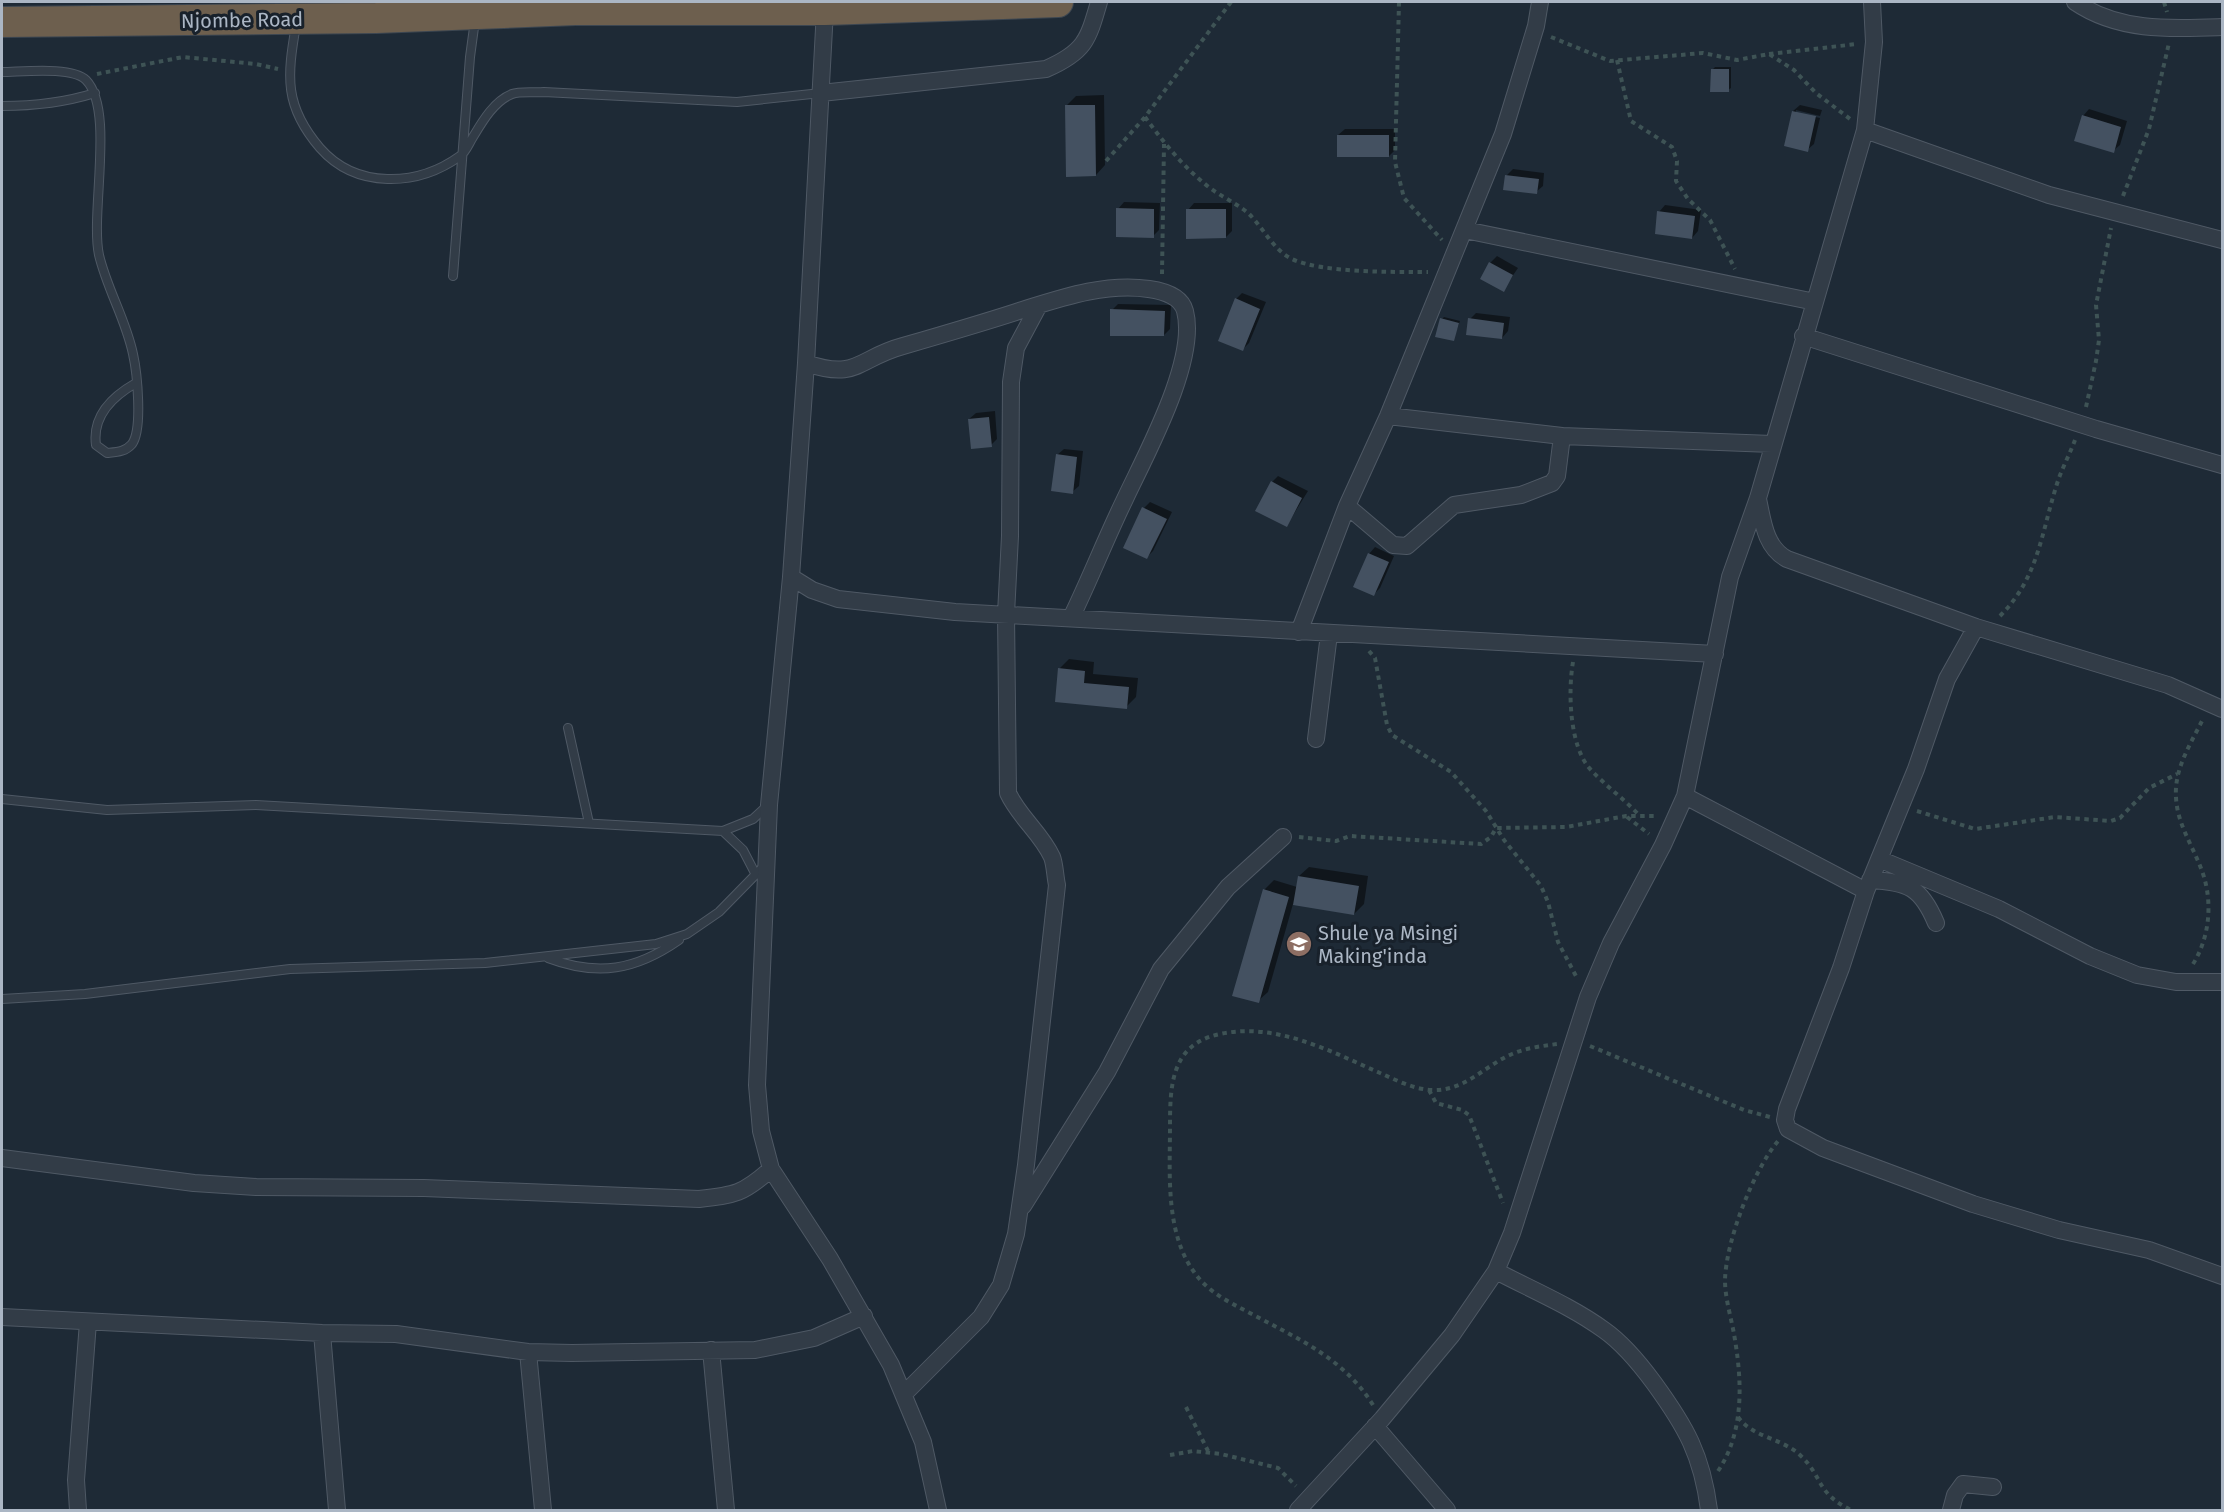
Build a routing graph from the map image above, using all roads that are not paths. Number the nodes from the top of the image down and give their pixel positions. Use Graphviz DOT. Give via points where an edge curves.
graph roads {
  1 [pos="1058,2"];
  2 [pos="1100,2"];
  3 [pos="1540,2"];
  4 [pos="1872,2"];
  5 [pos="2075,2"];
  6 [pos="822,6"];
  7 [pos="298,14"];
  8 [pos="476,14"];
  9 [pos="2,22"];
  10 [pos="2223,27"];
  11 [pos="2,72"];
  12 [pos="95,93"];
  13 [pos="821,93"];
  14 [pos="2,106"];
  15 [pos="1865,130"];
  16 [pos="462,155"];
  17 [pos="1465,230"];
  18 [pos="2223,240"];
  19 [pos="453,276"];
  20 [pos="1815,302"];
  21 [pos="1039,305"];
  22 [pos="1803,336"];
  23 [pos="806,363"];
  24 [pos="136,383"];
  25 [pos="1388,416"];
  26 [pos="1562,436"];
  27 [pos="1772,444"];
  28 [pos="2223,465"];
  29 [pos="1758,498"];
  30 [pos="1347,506"];
  31 [pos="790,577"];
  32 [pos="1006,614"];
  33 [pos="1071,618"];
  34 [pos="1976,627"];
  35 [pos="1299,632"];
  36 [pos="1329,634"];
  37 [pos="1715,654"];
  38 [pos="2217,706"];
  39 [pos="568,728"];
  40 [pos="1316,739"];
  41 [pos="1685,796"];
  42 [pos="2,799"];
  43 [pos="769,805"];
  44 [pos="589,823"];
  45 [pos="723,831"];
  46 [pos="1283,837"];
  47 [pos="1879,859"];
  48 [pos="762,869"];
  49 [pos="1868,886"];
  50 [pos="1936,923"];
  51 [pos="687,934"];
  52 [pos="545,956"];
  53 [pos="2223,982"];
  54 [pos="2,999"];
  55 [pos="2,1158"];
  56 [pos="771,1170"];
  57 [pos="1019,1213"];
  58 [pos="1496,1271"];
  59 [pos="2223,1276"];
  60 [pos="864,1316"];
  61 [pos="2,1317"];
  62 [pos="88,1322"];
  63 [pos="322,1333"];
  64 [pos="711,1350"];
  65 [pos="528,1352"];
  66 [pos="904,1394"];
  67 [pos="1378,1422"];
  68 [pos="1993,1487"];
  69 [pos="1302,1506"];
  70 [pos="78,1510"];
  71 [pos="336,1510"];
  72 [pos="543,1510"];
  73 [pos="726,1510"];
  74 [pos="938,1510"];
  75 [pos="1447,1510"];
  76 [pos="1709,1510"];
  77 [pos="1951,1510"];
  1 -- 6 [label="highway, Njombe Road"];
  2 -- 13 [label="street" via="1088,39 1079,51 1046,69"];
  3 -- 17 [label="street" via="1503,134"];
  4 -- 15 [label="street" via="1874,42"];
  5 -- 10 [label="street" via="2115,22 2171,28"];
  6 -- 8 [label="highway, Njombe Road"];
  6 -- 13 [label="street"];
  7 -- 8 [label="highway, Njombe Road"];
  7 -- 9 [label="highway, Njombe Road"];
  7 -- 16 [label="lane" via="288,71 293,104 305,130 334,163 371,179 402,180"];
  8 -- 16 [label="lane"];
  11 -- 12 [label="lane" via="71,73 85,79"];
  12 -- 14 [label="lane" via="59,103"];
  12 -- 24 [label="lane" via="99,128 99,253 133,354"];
  13 -- 16 [label="lane" via="737,102 544,92 512,94 486,115"];
  13 -- 23 [label="street"];
  15 -- 18 [label="street" via="2049,195"];
  15 -- 20 [label="street"];
  16 -- 19 [label="lane"];
  17 -- 20 [label="street"];
  17 -- 25 [label="street"];
  20 -- 22 [label="street"];
  21 -- 23 [label="street" via="898,348 853,369 829,371"];
  21 -- 32 [label="street" via="1025,327 1012,364"];
  21 -- 33 [label="street" via="1107,289 1162,291 1177,298 1185,309 1188,324 1179,375"];
  22 -- 27 [label="street"];
  22 -- 28 [label="street"];
  23 -- 31 [label="street"];
  24 -- 24 [label="lane" via="138,416 132,443 122,452 107,453 96,445 94,433 101,413 116,394"];
  25 -- 26 [label="street"];
  25 -- 30 [label="street"];
  26 -- 27 [label="street"];
  26 -- 30 [label="street" via="1557,476 1552,483 1521,495 1454,505 1407,546 1393,545"];
  27 -- 29 [label="street"];
  29 -- 34 [label="street" via="1776,553"];
  29 -- 37 [label="street" via="1730,577"];
  30 -- 35 [label="street"];
  31 -- 32 [label="street" via="838,599"];
  31 -- 43 [label="street"];
  32 -- 33 [label="street"];
  32 -- 57 [label="street" via="1008,793 1053,859 1057,885"];
  33 -- 35 [label="street"];
  34 -- 38 [label="street" via="2136,674"];
  34 -- 47 [label="street" via="1947,679"];
  35 -- 36 [label="street"];
  36 -- 37 [label="street"];
  36 -- 40 [label="street"];
  37 -- 41 [label="street"];
  39 -- 44 [label="lane"];
  41 -- 49 [label="street"];
  41 -- 58 [label="street" via="1588,997 1512,1233"];
  42 -- 44 [label="lane" via="107,810 256,805"];
  43 -- 45 [label="lane" via="753,819"];
  43 -- 48 [label="street"];
  44 -- 45 [label="lane"];
  45 -- 48 [label="lane"];
  46 -- 57 [label="street" via="1228,887 1161,969 1107,1072"];
  47 -- 49 [label="street"];
  47 -- 53 [label="street" via="1999,909 2117,968 2176,982"];
  48 -- 51 [label="lane" via="718,912"];
  48 -- 56 [label="street" via="757,1085 761,1131"];
  49 -- 50 [label="street" via="1906,885 1919,892 1928,902"];
  49 -- 59 [label="street" via="1787,1124 1823,1148 1973,1204 2059,1230 2149,1250"];
  51 -- 52 [label="lane" via="612,951"];
  51 -- 52 [label="lane" via="657,956 634,964 600,969 571,967"];
  52 -- 54 [label="lane" via="485,963 290,969 85,994"];
  55 -- 56 [label="street" via="256,1188 424,1188 699,1199 735,1195"];
  56 -- 60 [label="street"];
  57 -- 66 [label="street" via="1001,1285 981,1317"];
  58 -- 67 [label="street" via="1452,1335"];
  58 -- 76 [label="street" via="1605,1330 1639,1363 1680,1418 1693,1444"];
  60 -- 64 [label="street" via="814,1338 754,1350"];
  60 -- 66 [label="street"];
  61 -- 62 [label="street"];
  62 -- 63 [label="street"];
  62 -- 70 [label="street" via="76,1480"];
  63 -- 65 [label="street" via="396,1334"];
  63 -- 71 [label="street"];
  64 -- 65 [label="street"];
  64 -- 73 [label="street"];
  65 -- 72 [label="street"];
  66 -- 74 [label="street" via="923,1442"];
  67 -- 69 [label="street"];
  67 -- 75 [label="street"];
  68 -- 77 [label="street" via="1964,1484 1955,1495"];
}
